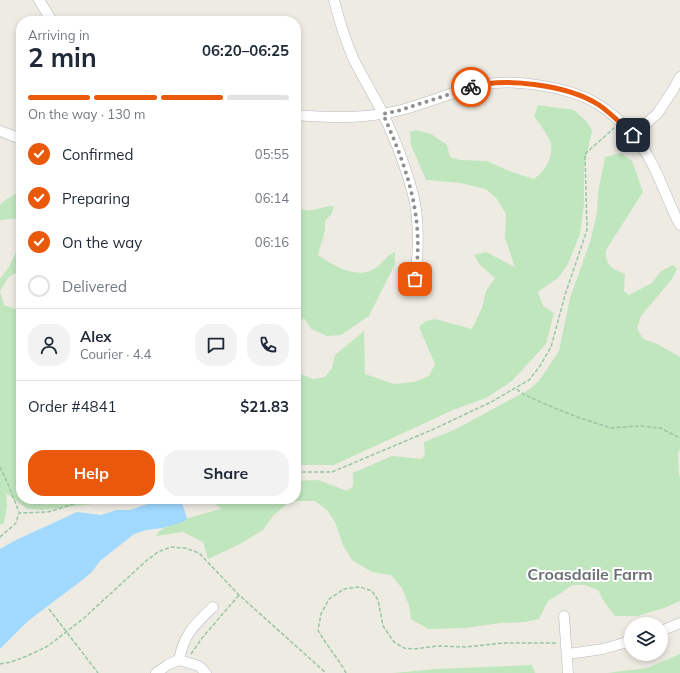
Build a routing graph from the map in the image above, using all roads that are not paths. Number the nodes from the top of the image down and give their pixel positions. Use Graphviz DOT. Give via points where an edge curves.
graph roads {
  1 [pos="39,0"];
  2 [pos="334,0"];
  3 [pos="49,16"];
  4 [pos="680,77"];
  5 [pos="383,114"];
  6 [pos="301,115"];
  7 [pos="0,131"];
  8 [pos="633,135"];
  9 [pos="16,137"];
  10 [pos="680,225"];
  11 [pos="414,288"];
  12 [pos="213,607"];
  13 [pos="564,616"];
  14 [pos="680,623"];
  15 [pos="668,628"];
  16 [pos="624,643"];
  17 [pos="568,654"];
  18 [pos="183,662"];
  19 [pos="156,673"];
  20 [pos="206,673"];
  21 [pos="568,673"];
  1 -- 3 [label="street"];
  2 -- 5 [label="street" via="350,49"];
  4 -- 8 [label="street" via="657,114"];
  5 -- 6 [label="street" via="339,118"];
  5 -- 8 [label="street" via="482,84 513,82 584,97 598,104"];
  5 -- 11 [label="street" via="396,144 415,203 418,250"];
  7 -- 9 [label="street"];
  8 -- 10 [label="street" via="655,169"];
  12 -- 18 [label="street" via="187,635 181,649"];
  13 -- 17 [label="street"];
  14 -- 15 [label="street"];
  16 -- 17 [label="street"];
  17 -- 21 [label="street"];
  18 -- 19 [label="street" via="169,664"];
  18 -- 20 [label="street" via="198,666"];
}
